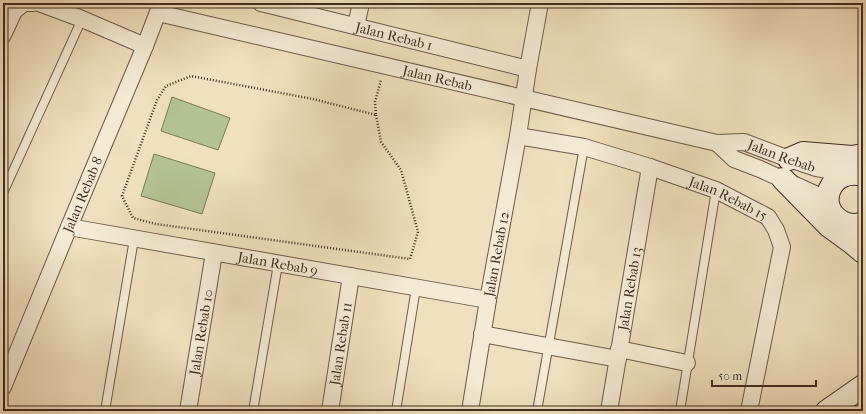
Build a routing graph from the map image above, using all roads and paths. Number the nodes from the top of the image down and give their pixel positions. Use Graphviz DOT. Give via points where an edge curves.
graph roads {
  1 [pos="33,3"];
  2 [pos="39,3"];
  3 [pos="261,3"];
  4 [pos="361,3"];
  5 [pos="540,3"];
  6 [pos="160,8"];
  7 [pos="82,19"];
  8 [pos="356,26"];
  9 [pos="3,35"];
  10 [pos="146,46"];
  11 [pos="385,66"];
  12 [pos="528,69"];
  13 [pos="523,98"];
  14 [pos="376,115"];
  15 [pos="518,136"];
  16 [pos="584,147"];
  17 [pos="650,167"];
  18 [pos="786,169"];
  19 [pos="859,170"];
  20 [pos="716,190"];
  21 [pos="3,193"];
  22 [pos="828,200"];
  23 [pos="69,227"];
  24 [pos="860,229"];
  25 [pos="134,238"];
  26 [pos="214,252"];
  27 [pos="863,252"];
  28 [pos="278,264"];
  29 [pos="351,276"];
  30 [pos="416,288"];
  31 [pos="488,300"];
  32 [pos="482,334"];
  33 [pos="548,346"];
  34 [pos="618,354"];
  35 [pos="687,363"];
  36 [pos="863,386"];
  37 [pos="3,387"];
  38 [pos="105,411"];
  39 [pos="188,411"];
  40 [pos="253,411"];
  41 [pos="330,411"];
  42 [pos="396,411"];
  43 [pos="470,411"];
  44 [pos="537,411"];
  45 [pos="609,411"];
  46 [pos="680,411"];
  47 [pos="749,411"];
  48 [pos="827,411"];
  1 -- 9 [label="street" via="24,3 14,11"];
  2 -- 7 [label="street"];
  3 -- 8 [label="street, Jalan Rebab 1"];
  4 -- 8 [label="street"];
  5 -- 12 [label="street, Jalan Rebab 12"];
  6 -- 10 [label="street, Jalan Rebab 8"];
  6 -- 11 [label="street, Jalan Rebab"];
  7 -- 10 [label="street"];
  7 -- 21 [label="lane"];
  8 -- 12 [label="street, Jalan Rebab 1"];
  10 -- 23 [label="street, Jalan Rebab 8"];
  11 -- 13 [label="street, Jalan Rebab"];
  11 -- 14 [label="path" via="375,102"];
  12 -- 13 [label="street, Jalan Rebab 12"];
  13 -- 15 [label="street, Jalan Rebab 12"];
  13 -- 18 [label="street, Jalan Rebab" via="717,143 744,142"];
  14 -- 14 [label="path" via="313,99 191,76 166,86 157,100 122,196 132,218 156,224 410,259 418,232 401,170 381,142"];
  15 -- 16 [label="street, Jalan Rebab 15"];
  15 -- 31 [label="street, Jalan Rebab 12"];
  16 -- 17 [label="street, Jalan Rebab 15"];
  16 -- 33 [label="lane"];
  17 -- 20 [label="street, Jalan Rebab 15"];
  17 -- 34 [label="street, Jalan Rebab 13"];
  18 -- 19 [label="main road" via="803,153 852,157"];
  18 -- 22 [label="street, Jalan Rebab"];
  18 -- 27 [label="main road" via="829,226"];
  19 -- 22 [label="main road" via="838,178 832,184"];
  20 -- 35 [label="lane"];
  20 -- 47 [label="street, Jalan Rebab 15" via="768,217 782,248"];
  22 -- 24 [label="main road" via="829,208 838,220"];
  23 -- 25 [label="street, Jalan Rebab 9"];
  23 -- 37 [label="street, Jalan Rebab 8"];
  25 -- 26 [label="street, Jalan Rebab 9"];
  25 -- 38 [label="lane"];
  26 -- 28 [label="street, Jalan Rebab 9"];
  26 -- 39 [label="street, Jalan Rebab 10"];
  28 -- 29 [label="street, Jalan Rebab 9"];
  28 -- 40 [label="lane"];
  29 -- 30 [label="street, Jalan Rebab 9"];
  29 -- 41 [label="street, Jalan Rebab 11"];
  30 -- 31 [label="street, Jalan Rebab 9"];
  30 -- 42 [label="lane"];
  31 -- 32 [label="street, Jalan Rebab 12"];
  32 -- 33 [label="street"];
  32 -- 43 [label="street, Jalan Rebab 12"];
  33 -- 34 [label="street"];
  33 -- 44 [label="lane"];
  34 -- 35 [label="street"];
  34 -- 45 [label="street, Jalan Rebab 13"];
  35 -- 46 [label="lane"];
  36 -- 48 [label="main road"];
}
